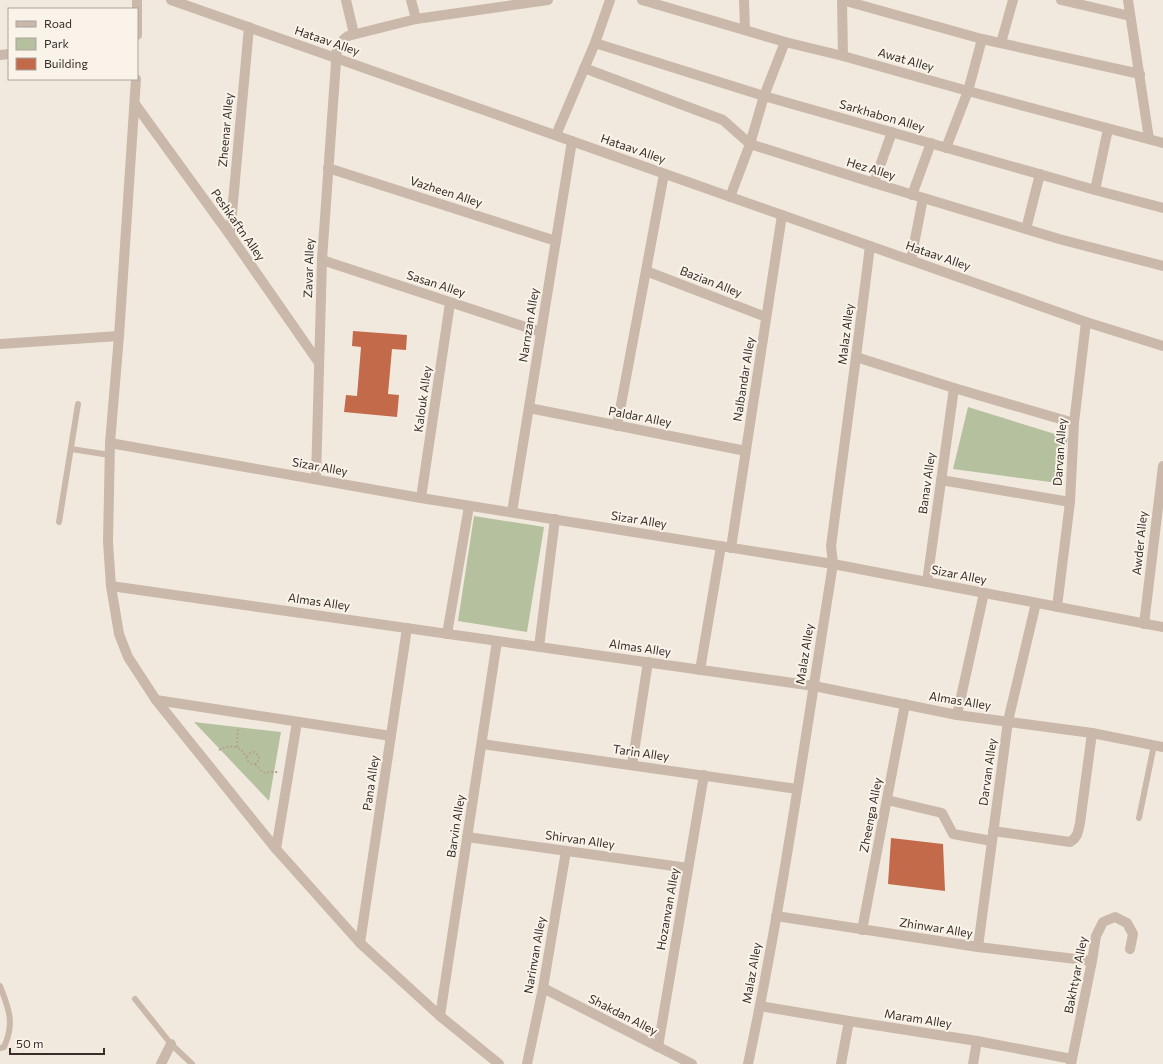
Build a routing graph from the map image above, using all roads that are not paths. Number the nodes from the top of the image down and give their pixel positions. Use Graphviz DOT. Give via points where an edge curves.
graph roads {
  1 [pos="171,0"];
  2 [pos="346,0"];
  3 [pos="411,0"];
  4 [pos="548,0"];
  5 [pos="610,0"];
  6 [pos="642,0"];
  7 [pos="744,0"];
  8 [pos="842,0"];
  9 [pos="1014,0"];
  10 [pos="1060,0"];
  11 [pos="1128,0"];
  12 [pos="1130,16"];
  13 [pos="416,19"];
  14 [pos="248,27"];
  15 [pos="745,30"];
  16 [pos="354,34"];
  17 [pos="982,39"];
  18 [pos="785,42"];
  19 [pos="1001,42"];
  20 [pos="595,43"];
  21 [pos="843,56"];
  22 [pos="336,58"];
  23 [pos="584,68"];
  24 [pos="1140,74"];
  25 [pos="136,80"];
  26 [pos="968,91"];
  27 [pos="764,96"];
  28 [pos="135,104"];
  29 [pos="1108,128"];
  30 [pos="892,132"];
  31 [pos="556,135"];
  32 [pos="1149,139"];
  33 [pos="572,141"];
  34 [pos="1163,143"];
  35 [pos="750,144"];
  36 [pos="931,144"];
  37 [pos="946,148"];
  38 [pos="328,168"];
  39 [pos="664,174"];
  40 [pos="1040,174"];
  41 [pos="874,183"];
  42 [pos="1095,190"];
  43 [pos="912,195"];
  44 [pos="730,196"];
  45 [pos="923,198"];
  46 [pos="1163,208"];
  47 [pos="782,215"];
  48 [pos="1026,229"];
  49 [pos="230,235"];
  50 [pos="556,241"];
  51 [pos="870,246"];
  52 [pos="322,260"];
  53 [pos="911,260"];
  54 [pos="1163,266"];
  55 [pos="646,271"];
  56 [pos="450,303"];
  57 [pos="766,317"];
  58 [pos="1086,322"];
  59 [pos="541,332"];
  60 [pos="119,336"];
  61 [pos="0,344"];
  62 [pos="1163,346"];
  63 [pos="856,357"];
  64 [pos="319,363"];
  65 [pos="954,388"];
  66 [pos="78,404"];
  67 [pos="529,408"];
  68 [pos="1074,423"];
  69 [pos="617,426"];
  70 [pos="110,443"];
  71 [pos="71,449"];
  72 [pos="746,451"];
  73 [pos="110,455"];
  74 [pos="1163,466"];
  75 [pos="316,479"];
  76 [pos="941,480"];
  77 [pos="421,498"];
  78 [pos="1070,502"];
  79 [pos="469,506"];
  80 [pos="512,512"];
  81 [pos="555,520"];
  82 [pos="59,522"];
  83 [pos="721,546"];
  84 [pos="731,548"];
  85 [pos="833,564"];
  86 [pos="927,582"];
  87 [pos="111,586"];
  88 [pos="984,593"];
  89 [pos="1036,603"];
  90 [pos="1057,607"];
  91 [pos="1144,624"];
  92 [pos="1163,627"];
  93 [pos="407,628"];
  94 [pos="447,634"];
  95 [pos="497,641"];
  96 [pos="539,647"];
  97 [pos="648,662"];
  98 [pos="700,670"];
  99 [pos="814,686"];
  100 [pos="156,700"];
  101 [pos="905,704"];
  102 [pos="957,715"];
  103 [pos="1008,721"];
  104 [pos="297,722"];
  105 [pos="1092,733"];
  106 [pos="391,736"];
  107 [pos="482,744"];
  108 [pos="1158,746"];
  109 [pos="632,765"];
  110 [pos="704,775"];
  111 [pos="797,789"];
  112 [pos="888,800"];
  113 [pos="1139,818"];
  114 [pos="992,836"];
  115 [pos="467,837"];
  116 [pos="276,849"];
  117 [pos="566,851"];
  118 [pos="688,868"];
  119 [pos="776,916"];
  120 [pos="862,930"];
  121 [pos="360,942"];
  122 [pos="978,947"];
  123 [pos="1130,948"];
  124 [pos="1092,961"];
  125 [pos="0,986"];
  126 [pos="543,988"];
  127 [pos="135,999"];
  128 [pos="760,1006"];
  129 [pos="440,1016"];
  130 [pos="849,1021"];
  131 [pos="977,1041"];
  132 [pos="171,1044"];
  133 [pos="658,1047"];
  134 [pos="0,1048"];
  135 [pos="1071,1062"];
  136 [pos="161,1064"];
  137 [pos="192,1064"];
  138 [pos="499,1064"];
  139 [pos="527,1064"];
  140 [pos="692,1064"];
  141 [pos="748,1064"];
  142 [pos="841,1064"];
  143 [pos="973,1064"];
  1 -- 14 [label="street, Hataav Alley"];
  2 -- 16 [label="street"];
  3 -- 13 [label="street"];
  4 -- 13 [label="street"];
  5 -- 20 [label="street"];
  6 -- 15 [label="street, Awat Alley"];
  7 -- 15 [label="street"];
  8 -- 17 [label="street"];
  8 -- 21 [label="street"];
  9 -- 19 [label="street"];
  10 -- 12 [label="street"];
  11 -- 12 [label="street"];
  12 -- 24 [label="street"];
  13 -- 16 [label="street"];
  14 -- 22 [label="street, Hataav Alley"];
  14 -- 49 [label="street, Zheenar Alley"];
  15 -- 18 [label="street, Awat Alley"];
  16 -- 22 [label="street" via="340,43"];
  17 -- 19 [label="street"];
  17 -- 26 [label="street"];
  18 -- 21 [label="street, Awat Alley"];
  18 -- 27 [label="street"];
  19 -- 24 [label="street"];
  20 -- 23 [label="street"];
  20 -- 27 [label="street, Sarkhabon Alley"];
  21 -- 26 [label="street, Awat Alley"];
  22 -- 31 [label="street, Hataav Alley"];
  22 -- 38 [label="street, Zavar Alley"];
  23 -- 31 [label="street"];
  23 -- 35 [label="street, Hez Alley" via="723,120"];
  24 -- 32 [label="street"];
  25 -- 28 [label="street"];
  26 -- 29 [label="street, Awat Alley"];
  26 -- 37 [label="street"];
  27 -- 30 [label="street, Sarkhabon Alley"];
  27 -- 35 [label="street"];
  28 -- 49 [label="street, Peshkaftn Alley"];
  28 -- 60 [label="street"];
  29 -- 32 [label="street, Awat Alley"];
  29 -- 42 [label="street"];
  30 -- 36 [label="street, Sarkhabon Alley"];
  30 -- 41 [label="street"];
  31 -- 33 [label="street, Hataav Alley"];
  32 -- 34 [label="street, Awat Alley"];
  33 -- 39 [label="street, Hataav Alley"];
  33 -- 50 [label="street, Narnzan Alley"];
  35 -- 41 [label="street, Hez Alley"];
  35 -- 44 [label="street"];
  36 -- 37 [label="street, Sarkhabon Alley"];
  36 -- 43 [label="street"];
  37 -- 40 [label="street, Sarkhabon Alley"];
  38 -- 50 [label="street, Vazheen Alley"];
  38 -- 52 [label="street, Zavar Alley"];
  39 -- 44 [label="street, Hataav Alley"];
  39 -- 55 [label="street"];
  40 -- 42 [label="street, Sarkhabon Alley"];
  40 -- 48 [label="street"];
  41 -- 43 [label="street, Hez Alley"];
  42 -- 46 [label="street, Sarkhabon Alley"];
  43 -- 45 [label="street, Hez Alley"];
  44 -- 47 [label="street, Hataav Alley"];
  45 -- 48 [label="street, Hez Alley"];
  45 -- 53 [label="street"];
  47 -- 51 [label="street, Hataav Alley"];
  47 -- 57 [label="street, Nalbandar Alley"];
  48 -- 54 [label="street, Hez Alley" via="1059,240"];
  49 -- 64 [label="street, Peshkaftn Alley"];
  50 -- 59 [label="street, Narnzan Alley"];
  51 -- 53 [label="street, Hataav Alley"];
  51 -- 63 [label="street, Malaz Alley"];
  52 -- 56 [label="street, Sasan Alley"];
  52 -- 64 [label="street, Zavar Alley"];
  53 -- 58 [label="street, Hataav Alley"];
  55 -- 57 [label="street, Bazian Alley"];
  55 -- 69 [label="street"];
  56 -- 59 [label="street, Sasan Alley"];
  56 -- 77 [label="street, Kalouk Alley"];
  57 -- 72 [label="street, Nalbandar Alley"];
  58 -- 62 [label="street, Hataav Alley"];
  58 -- 68 [label="street, Darvan Alley"];
  59 -- 67 [label="street, Narnzan Alley"];
  60 -- 61 [label="street"];
  60 -- 70 [label="street"];
  63 -- 65 [label="street"];
  63 -- 85 [label="street, Malaz Alley" via="831,546"];
  64 -- 75 [label="street, Zavar Alley"];
  65 -- 68 [label="street"];
  65 -- 76 [label="street, Banav Alley"];
  66 -- 71 [label="lane"];
  67 -- 69 [label="street, Paldar Alley"];
  67 -- 80 [label="street, Narnzan Alley"];
  68 -- 78 [label="street, Darvan Alley"];
  69 -- 72 [label="street, Paldar Alley"];
  70 -- 73 [label="street"];
  70 -- 75 [label="street, Sizar Alley"];
  71 -- 73 [label="lane"];
  71 -- 82 [label="lane"];
  72 -- 84 [label="street, Nalbandar Alley"];
  73 -- 87 [label="street" via="108,542"];
  74 -- 91 [label="street, Awder Alley"];
  75 -- 77 [label="street, Sizar Alley"];
  76 -- 78 [label="street"];
  76 -- 86 [label="street, Banav Alley"];
  77 -- 79 [label="street, Sizar Alley"];
  78 -- 90 [label="street, Darvan Alley"];
  79 -- 80 [label="street, Sizar Alley"];
  79 -- 94 [label="street"];
  80 -- 81 [label="street, Sizar Alley"];
  81 -- 83 [label="street, Sizar Alley"];
  81 -- 96 [label="street"];
  83 -- 84 [label="street, Sizar Alley"];
  83 -- 98 [label="street"];
  84 -- 85 [label="street, Sizar Alley"];
  85 -- 86 [label="street, Sizar Alley"];
  85 -- 99 [label="street, Malaz Alley"];
  86 -- 88 [label="street, Sizar Alley"];
  87 -- 93 [label="street, Almas Alley"];
  87 -- 100 [label="street" via="119,634 128,657"];
  88 -- 89 [label="street, Sizar Alley"];
  88 -- 102 [label="street"];
  89 -- 90 [label="street, Sizar Alley"];
  89 -- 103 [label="street, Darvan Alley"];
  90 -- 91 [label="street, Sizar Alley"];
  91 -- 92 [label="street, Sizar Alley"];
  93 -- 94 [label="street, Almas Alley"];
  93 -- 106 [label="street, Pana Alley"];
  94 -- 95 [label="street, Almas Alley"];
  95 -- 96 [label="street, Almas Alley"];
  95 -- 107 [label="street, Barvin Alley"];
  96 -- 97 [label="street, Almas Alley"];
  97 -- 98 [label="street, Almas Alley"];
  97 -- 109 [label="street"];
  98 -- 99 [label="street, Almas Alley"];
  99 -- 101 [label="street, Almas Alley"];
  99 -- 111 [label="street, Malaz Alley"];
  100 -- 104 [label="street"];
  100 -- 116 [label="street"];
  101 -- 102 [label="street, Almas Alley"];
  101 -- 112 [label="street, Zheenga Alley"];
  102 -- 103 [label="street, Almas Alley"];
  103 -- 105 [label="street, Almas Alley"];
  103 -- 114 [label="street, Darvan Alley"];
  104 -- 106 [label="street"];
  104 -- 116 [label="street"];
  105 -- 108 [label="street, Almas Alley"];
  105 -- 114 [label="street" via="1078,835 1075,839 1070,842"];
  106 -- 121 [label="street, Pana Alley"];
  107 -- 109 [label="street, Tarin Alley"];
  107 -- 115 [label="street, Barvin Alley"];
  108 -- 113 [label="lane"];
  109 -- 110 [label="street, Tarin Alley"];
  110 -- 111 [label="street, Tarin Alley"];
  110 -- 118 [label="street, Hozanvan Alley"];
  111 -- 119 [label="street, Malaz Alley"];
  112 -- 114 [label="street" via="942,813 953,834"];
  112 -- 120 [label="street, Zheenga Alley"];
  114 -- 122 [label="street, Darvan Alley"];
  115 -- 117 [label="street, Shirvan Alley"];
  115 -- 129 [label="street, Barvin Alley"];
  116 -- 121 [label="street"];
  117 -- 118 [label="street, Shirvan Alley"];
  117 -- 126 [label="street, Narinvan Alley"];
  118 -- 133 [label="street, Hozanvan Alley"];
  119 -- 120 [label="street, Zhinwar Alley"];
  119 -- 128 [label="street, Malaz Alley"];
  120 -- 122 [label="street, Zhinwar Alley"];
  121 -- 129 [label="street"];
  122 -- 124 [label="street, Zhinwar Alley"];
  123 -- 124 [label="street, Bakhtyar Alley" via="1133,934 1127,923 1114,917 1103,922 1096,936"];
  124 -- 135 [label="street, Bakhtyar Alley"];
  125 -- 134 [label="lane" via="11,1022 8,1038 4,1047"];
  126 -- 133 [label="street, Shakdan Alley"];
  126 -- 139 [label="street, Narinvan Alley"];
  127 -- 132 [label="lane"];
  128 -- 130 [label="street, Maram Alley"];
  128 -- 141 [label="street, Malaz Alley"];
  129 -- 138 [label="street"];
  130 -- 131 [label="street, Maram Alley"];
  130 -- 142 [label="street"];
  131 -- 135 [label="street, Maram Alley"];
  131 -- 143 [label="street"];
  132 -- 136 [label="street"];
  132 -- 137 [label="lane"];
  133 -- 140 [label="street, Shakdan Alley"];
}
